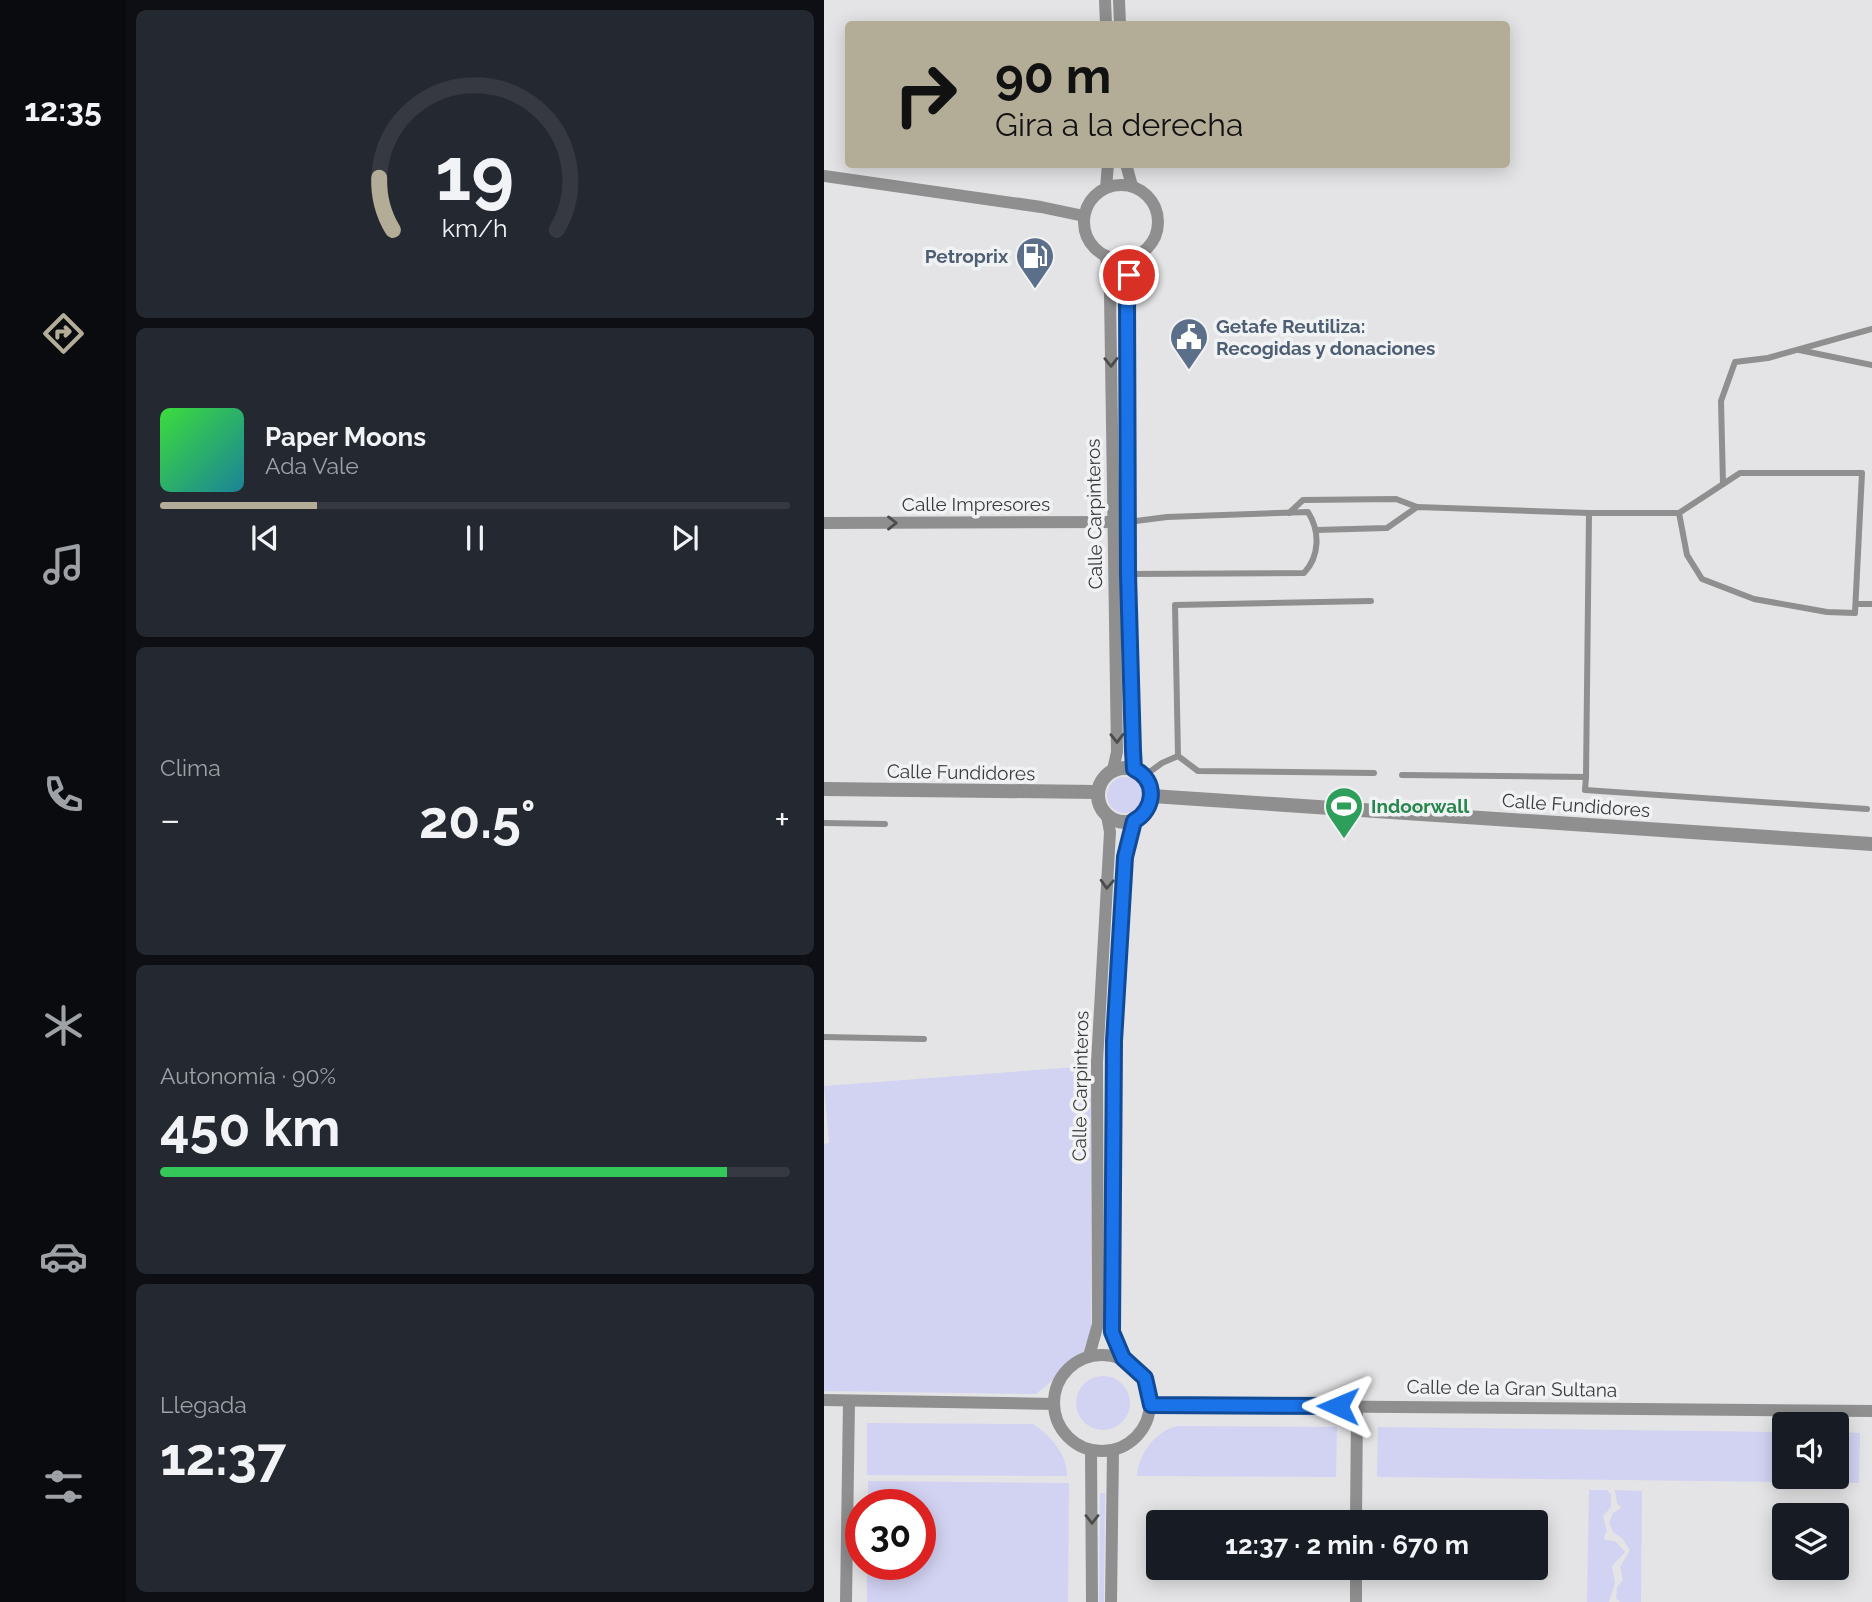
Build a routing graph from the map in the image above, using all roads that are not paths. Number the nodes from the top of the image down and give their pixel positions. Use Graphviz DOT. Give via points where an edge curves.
graph roads {
  1 [pos="1105,0"];
  2 [pos="1119,0"];
  3 [pos="1106,21"];
  4 [pos="1120,21"];
  5 [pos="1108,168"];
  6 [pos="1127,168"];
  7 [pos="824,176"];
  8 [pos="1132,186"];
  9 [pos="1106,188"];
  10 [pos="1084,216"];
  11 [pos="1106,256"];
  12 [pos="1132,258"];
  13 [pos="1872,329"];
  14 [pos="1797,350"];
  15 [pos="1872,365"];
  16 [pos="1723,484"];
  17 [pos="1417,507"];
  18 [pos="1289,513"];
  19 [pos="1589,513"];
  20 [pos="1679,513"];
  21 [pos="1128,522"];
  22 [pos="824,523"];
  23 [pos="1113,523"];
  24 [pos="1316,530"];
  25 [pos="1128,574"];
  26 [pos="1371,601"];
  27 [pos="1856,604"];
  28 [pos="1872,604"];
  29 [pos="1178,756"];
  30 [pos="1113,770"];
  31 [pos="1139,773"];
  32 [pos="1374,773"];
  33 [pos="1402,775"];
  34 [pos="1586,777"];
  35 [pos="824,789"];
  36 [pos="1097,792"];
  37 [pos="1152,796"];
  38 [pos="1867,808"];
  39 [pos="1107,816"];
  40 [pos="1134,821"];
  41 [pos="824,823"];
  42 [pos="885,824"];
  43 [pos="1872,844"];
  44 [pos="824,1037"];
  45 [pos="924,1039"];
  46 [pos="1089,1356"];
  47 [pos="1123,1358"];
  48 [pos="824,1401"];
  49 [pos="849,1401"];
  50 [pos="1054,1404"];
  51 [pos="1151,1405"];
  52 [pos="1357,1406"];
  53 [pos="1872,1411"];
  54 [pos="1091,1451"];
  55 [pos="1113,1451"];
  56 [pos="1356,1510"];
  57 [pos="1356,1580"];
  58 [pos="846,1602"];
  59 [pos="1092,1602"];
  60 [pos="1110,1602"];
  61 [pos="1356,1602"];
  1 -- 3 [label="street"];
  2 -- 4 [label="street"];
  5 -- 9 [label="street"];
  6 -- 8 [label="street"];
  7 -- 10 [label="street"];
  8 -- 9 [label="street"];
  8 -- 12 [label="street" via="1146,195 1158,217 1155,236"];
  9 -- 10 [label="street" via="1095,195"];
  10 -- 11 [label="street" via="1091,245"];
  11 -- 12 [label="street"];
  11 -- 23 [label="street, Calle Carpinteros, one-way"];
  12 -- 21 [label="street, Calle Carpinteros" via="1127,292"];
  13 -- 14 [label="lane"];
  14 -- 15 [label="lane"];
  14 -- 16 [label="lane" via="1735,362 1721,401"];
  16 -- 20 [label="lane"];
  16 -- 27 [label="lane" via="1740,473 1862,473"];
  17 -- 18 [label="lane" via="1396,499 1303,500"];
  17 -- 19 [label="lane"];
  17 -- 24 [label="lane" via="1387,528"];
  18 -- 21 [label="lane"];
  18 -- 24 [label="lane" via="1308,512"];
  19 -- 20 [label="lane"];
  19 -- 34 [label="lane"];
  20 -- 27 [label="lane" via="1687,555 1702,579 1754,599 1827,612 1855,613"];
  21 -- 23 [label="street, Calle Impresores"];
  21 -- 25 [label="street, Calle Carpinteros"];
  22 -- 23 [label="street, Calle Impresores, one-way"];
  23 -- 30 [label="street, Calle Carpinteros, one-way" via="1117,744"];
  24 -- 25 [label="lane" via="1314,563 1304,573"];
  25 -- 31 [label="street, Calle Carpinteros"];
  26 -- 29 [label="lane" via="1175,605"];
  27 -- 28 [label="lane"];
  29 -- 31 [label="lane"];
  29 -- 32 [label="lane" via="1198,771"];
  30 -- 31 [label="street"];
  30 -- 36 [label="street"];
  31 -- 37 [label="street" via="1150,784"];
  33 -- 34 [label="lane"];
  34 -- 38 [label="lane" via="1585,790"];
  35 -- 36 [label="street, Calle Fundidores"];
  36 -- 39 [label="street"];
  37 -- 40 [label="street" via="1145,813"];
  37 -- 43 [label="street, Calle Fundidores"];
  39 -- 40 [label="street" via="1120,822"];
  39 -- 46 [label="street, Calle Carpinteros, one-way" via="1110,832 1097,1062 1098,1324"];
  40 -- 47 [label="street, Calle Carpinteros" via="1125,857 1114,1041 1112,1332"];
  41 -- 42 [label="lane"];
  44 -- 45 [label="lane"];
  46 -- 47 [label="street"];
  46 -- 50 [label="street" via="1068,1368 1055,1391"];
  47 -- 51 [label="street" via="1145,1378"];
  48 -- 49 [label="street"];
  49 -- 50 [label="street"];
  49 -- 58 [label="street"];
  50 -- 54 [label="street" via="1058,1424 1070,1440"];
  51 -- 52 [label="street, Calle de la Gran Sultana"];
  51 -- 55 [label="street" via="1146,1426 1133,1441"];
  52 -- 53 [label="street, Calle de la Gran Sultana"];
  52 -- 56 [label="street"];
  54 -- 55 [label="street"];
  54 -- 59 [label="street, one-way"];
  55 -- 60 [label="street"];
  57 -- 61 [label="street"];
}
